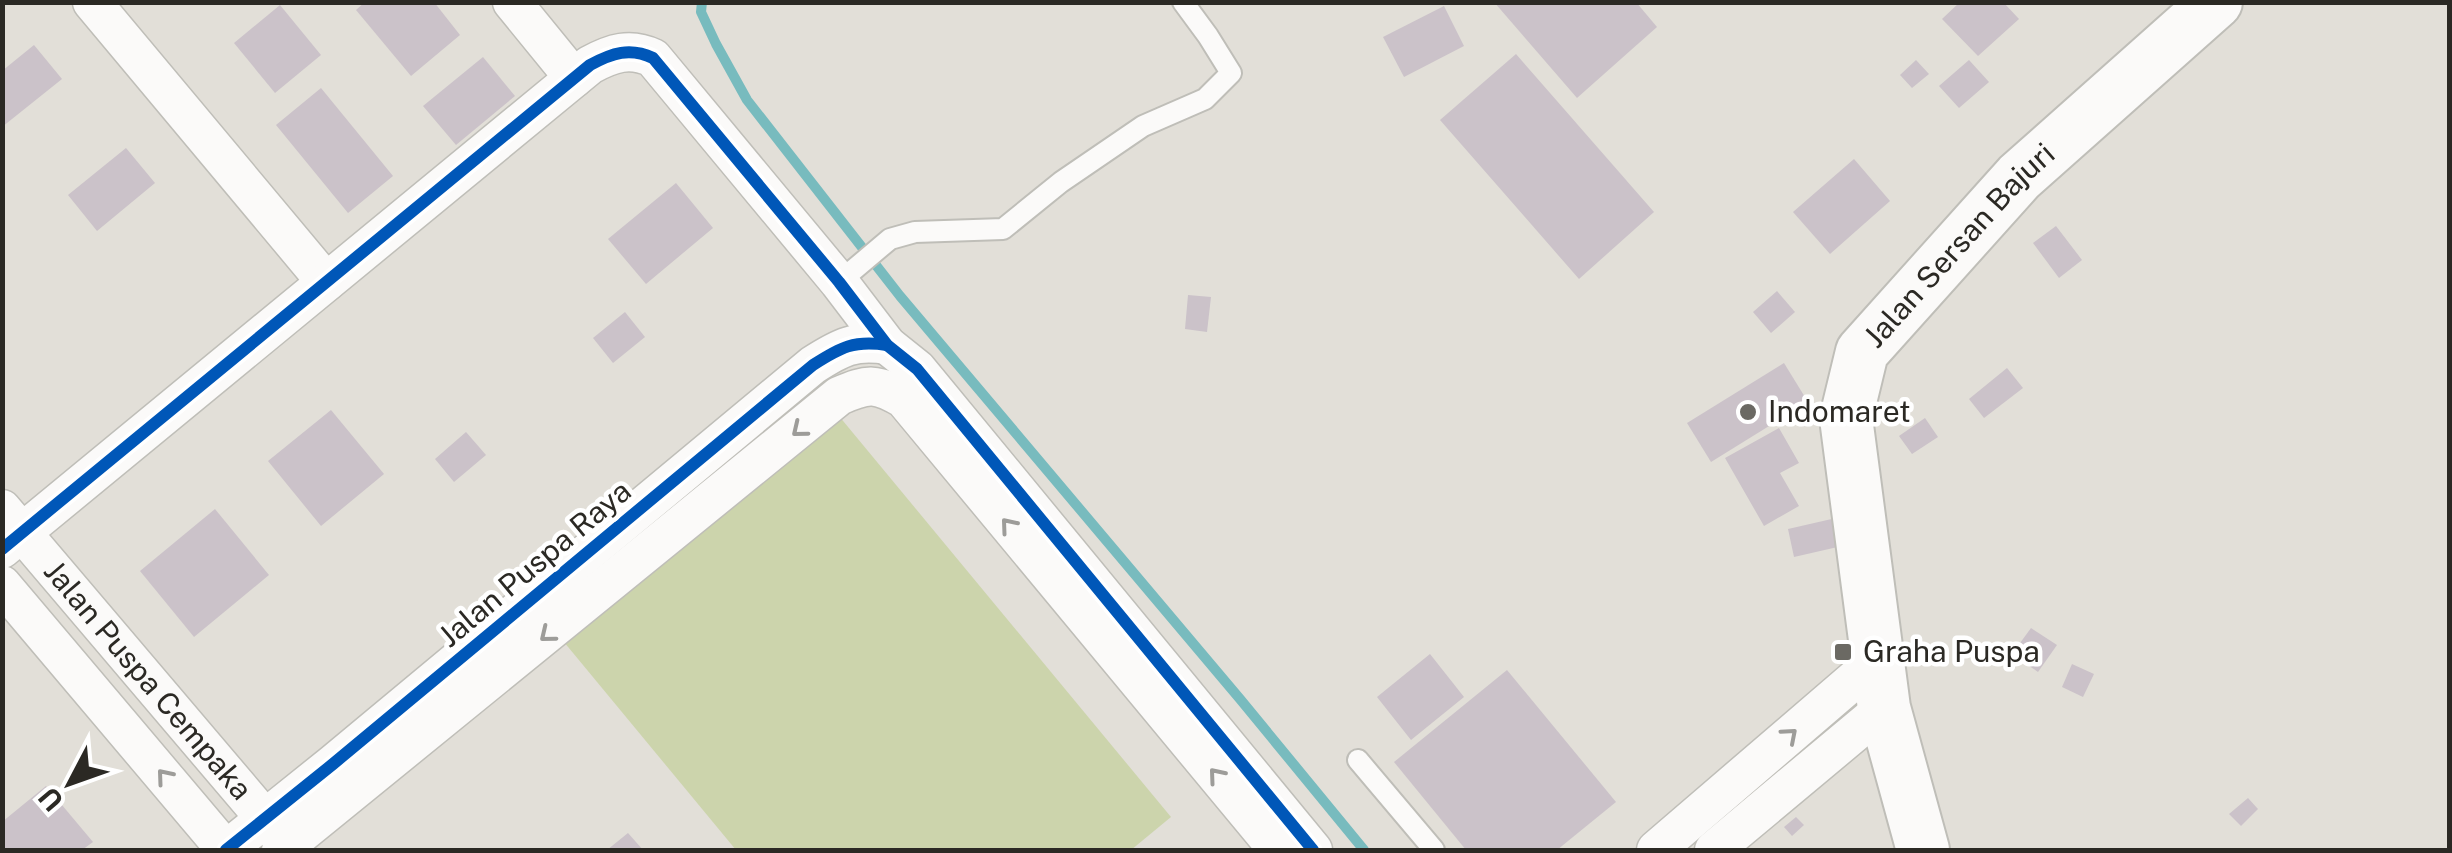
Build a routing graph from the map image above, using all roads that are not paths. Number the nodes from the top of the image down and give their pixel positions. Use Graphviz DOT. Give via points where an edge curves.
graph roads {
  1 [pos="92,2"];
  2 [pos="512,2"];
  3 [pos="1182,2"];
  4 [pos="2216,2"];
  5 [pos="574,78"];
  6 [pos="326,282"];
  7 [pos="839,282"];
  8 [pos="888,345"];
  9 [pos="813,365"];
  10 [pos="840,396"];
  11 [pos="9,531"];
  12 [pos="2,585"];
  13 [pos="1880,684"];
  14 [pos="1358,760"];
  15 [pos="281,841"];
  16 [pos="226,850"];
  17 [pos="1278,850"];
  18 [pos="1313,850"];
  19 [pos="1434,850"];
  20 [pos="1656,850"];
  21 [pos="1714,850"];
  22 [pos="1923,850"];
  1 -- 6 [label="street"];
  2 -- 5 [label="street"];
  3 -- 7 [label="lane" via="1231,73 1205,99 1143,126 1002,229 890,239"];
  4 -- 13 [label="main road, Jalan Sersan Bajuri" via="2019,177 1862,352 1846,418"];
  5 -- 6 [label="street"];
  5 -- 7 [label="street" via="622,52 653,58"];
  6 -- 11 [label="street"];
  7 -- 8 [label="street"];
  8 -- 9 [label="street, Jalan Puspa Raya" via="841,348"];
  8 -- 18 [label="street" via="917,369"];
  9 -- 10 [label="street"];
  9 -- 15 [label="street, Jalan Puspa Raya" via="333,764"];
  10 -- 15 [label="street, Jalan Puspa Raya, one-way"];
  17 -- 10 [label="street, Jalan Puspa Raya, one-way" via="904,399 882,386"];
  11 -- 15 [label="street, Jalan Puspa Cempaka"];
  16 -- 12 [label="street, Jalan Puspa Cempaka, one-way"];
  20 -- 13 [label="street, one-way"];
  13 -- 21 [label="street"];
  13 -- 22 [label="main road, Jalan Sersan Bajuri"];
  14 -- 19 [label="lane"];
  15 -- 16 [label="street, Jalan Puspa Raya"];
}
